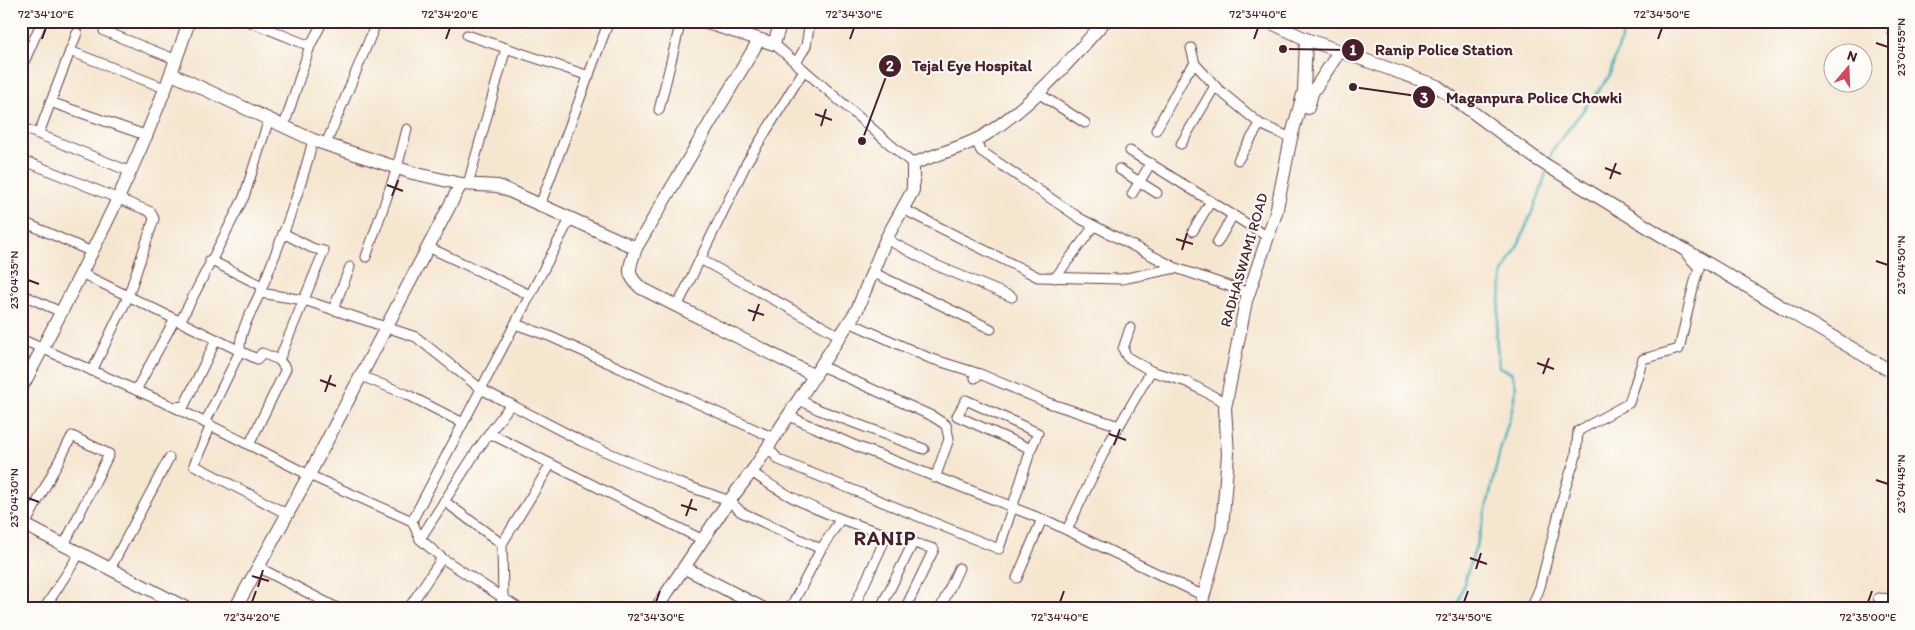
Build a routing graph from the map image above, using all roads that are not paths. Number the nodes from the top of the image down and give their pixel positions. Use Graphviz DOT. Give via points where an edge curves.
graph roads {
  1 [pos="42,21"];
  2 [pos="248,21"];
  3 [pos="323,21"];
  4 [pos="377,21"];
  5 [pos="609,21"];
  6 [pos="681,21"];
  7 [pos="701,21"];
  8 [pos="781,21"];
  9 [pos="810,21"];
  10 [pos="1105,21"];
  11 [pos="1267,21"];
  12 [pos="186,22"];
  13 [pos="104,31"];
  14 [pos="77,33"];
  15 [pos="466,35"];
  16 [pos="1306,39"];
  17 [pos="759,40"];
  18 [pos="774,44"];
  19 [pos="310,46"];
  20 [pos="506,48"];
  21 [pos="1191,48"];
  22 [pos="70,51"];
  23 [pos="1338,52"];
  24 [pos="25,60"];
  25 [pos="177,60"];
  26 [pos="796,63"];
  27 [pos="1195,64"];
  28 [pos="804,70"];
  29 [pos="172,74"];
  30 [pos="589,76"];
  31 [pos="1215,86"];
  32 [pos="166,89"];
  33 [pos="1038,92"];
  34 [pos="50,102"];
  35 [pos="659,110"];
  36 [pos="269,119"];
  37 [pos="1085,123"];
  38 [pos="1260,124"];
  39 [pos="284,126"];
  40 [pos="21,128"];
  41 [pos="407,129"];
  42 [pos="1156,130"];
  43 [pos="39,133"];
  44 [pos="148,136"];
  45 [pos="1291,138"];
  46 [pos="975,139"];
  47 [pos="313,140"];
  48 [pos="326,144"];
  49 [pos="1181,144"];
  50 [pos="1130,150"];
  51 [pos="1238,160"];
  52 [pos="30,162"];
  53 [pos="1150,163"];
  54 [pos="913,164"];
  55 [pos="397,168"];
  56 [pos="1118,169"];
  57 [pos="131,172"];
  58 [pos="1139,182"];
  59 [pos="465,184"];
  60 [pos="1157,193"];
  61 [pos="1132,194"];
  62 [pos="118,198"];
  63 [pos="1211,201"];
  64 [pos="540,205"];
  65 [pos="903,209"];
  66 [pos="1233,215"];
  67 [pos="570,219"];
  68 [pos="21,221"];
  69 [pos="1094,226"];
  70 [pos="1193,231"];
  71 [pos="283,234"];
  72 [pos="1268,237"];
  73 [pos="886,239"];
  74 [pos="1217,243"];
  75 [pos="428,247"];
  76 [pos="1680,247"];
  77 [pos="636,248"];
  78 [pos="92,252"];
  79 [pos="366,257"];
  80 [pos="700,259"];
  81 [pos="210,260"];
  82 [pos="350,266"];
  83 [pos="1176,268"];
  84 [pos="872,272"];
  85 [pos="81,273"];
  86 [pos="1054,278"];
  87 [pos="261,290"];
  88 [pos="1249,293"];
  89 [pos="21,294"];
  90 [pos="530,295"];
  91 [pos="128,297"];
  92 [pos="1012,297"];
  93 [pos="304,300"];
  94 [pos="677,306"];
  95 [pos="333,310"];
  96 [pos="61,312"];
  97 [pos="177,321"];
  98 [pos="849,322"];
  99 [pos="515,324"];
  100 [pos="1130,328"];
  101 [pos="385,329"];
  102 [pos="991,329"];
  103 [pos="840,336"];
  104 [pos="21,339"];
  105 [pos="216,340"];
  106 [pos="42,349"];
  107 [pos="240,351"];
  108 [pos="279,360"];
  109 [pos="92,371"];
  110 [pos="818,371"];
  111 [pos="1150,371"];
  112 [pos="1894,373"];
  113 [pos="361,376"];
  114 [pos="481,388"];
  115 [pos="21,389"];
  116 [pos="136,390"];
  117 [pos="800,400"];
  118 [pos="1226,403"];
  119 [pos="511,404"];
  120 [pos="174,407"];
  121 [pos="789,416"];
  122 [pos="463,423"];
  123 [pos="208,424"];
  124 [pos="1119,426"];
  125 [pos="489,433"];
  126 [pos="771,443"];
  127 [pos="249,445"];
  128 [pos="924,449"];
  129 [pos="1031,449"];
  130 [pos="169,458"];
  131 [pos="551,464"];
  132 [pos="752,472"];
  133 [pos="309,475"];
  134 [pos="935,478"];
  135 [pos="444,501"];
  136 [pos="730,501"];
  137 [pos="1015,508"];
  138 [pos="287,514"];
  139 [pos="1042,519"];
  140 [pos="840,520"];
  141 [pos="412,521"];
  142 [pos="23,524"];
  143 [pos="1067,530"];
  144 [pos="887,535"];
  145 [pos="420,539"];
  146 [pos="703,540"];
  147 [pos="913,543"];
  148 [pos="502,544"];
  149 [pos="64,545"];
  150 [pos="821,549"];
  151 [pos="80,553"];
  152 [pos="442,558"];
  153 [pos="258,567"];
  154 [pos="685,568"];
  155 [pos="959,568"];
  156 [pos="110,569"];
  157 [pos="1017,578"];
  158 [pos="1204,596"];
  159 [pos="1878,598"];
  160 [pos="504,599"];
  161 [pos="1894,599"];
  162 [pos="44,609"];
  163 [pos="188,609"];
  164 [pos="235,609"];
  165 [pos="339,609"];
  166 [pos="408,609"];
  167 [pos="497,609"];
  168 [pos="520,609"];
  169 [pos="656,609"];
  170 [pos="764,609"];
  171 [pos="790,609"];
  172 [pos="853,609"];
  173 [pos="880,609"];
  174 [pos="905,609"];
  175 [pos="940,609"];
  176 [pos="1200,609"];
  177 [pos="1209,609"];
  178 [pos="1531,609"];
  1 -- 24 [label="street"];
  2 -- 19 [label="street"];
  3 -- 19 [label="street"];
  4 -- 48 [label="street"];
  5 -- 30 [label="street"];
  6 -- 35 [label="street"];
  7 -- 17 [label="street"];
  8 -- 18 [label="street"];
  9 -- 26 [label="street" via="806,46"];
  10 -- 33 [label="street"];
  11 -- 16 [label="street"];
  12 -- 25 [label="street"];
  13 -- 25 [label="street"];
  14 -- 22 [label="street"];
  15 -- 20 [label="street"];
  16 -- 23 [label="street"];
  16 -- 45 [label="street, RADHASWAMI ROAD" via="1304,91"];
  17 -- 18 [label="street"];
  17 -- 77 [label="street"];
  18 -- 26 [label="street"];
  19 -- 39 [label="street"];
  20 -- 30 [label="street"];
  20 -- 59 [label="street"];
  21 -- 27 [label="street"];
  22 -- 32 [label="street"];
  22 -- 34 [label="street"];
  23 -- 76 [label="street" via="1437,86 1538,160"];
  23 -- 177 [label="street, RADHASWAMI ROAD" via="1312,93 1284,215 1254,303 1233,409 1236,454 1230,529"];
  25 -- 29 [label="street"];
  26 -- 28 [label="street"];
  27 -- 31 [label="street"];
  27 -- 42 [label="street" via="1186,74"];
  28 -- 54 [label="street"];
  28 -- 80 [label="street" via="747,162"];
  29 -- 32 [label="street"];
  29 -- 36 [label="street"];
  30 -- 64 [label="street"];
  31 -- 38 [label="street"];
  31 -- 49 [label="street"];
  32 -- 44 [label="street"];
  33 -- 37 [label="street"];
  33 -- 46 [label="street"];
  34 -- 43 [label="street"];
  34 -- 44 [label="street"];
  36 -- 39 [label="street"];
  36 -- 81 [label="street" via="244,197"];
  38 -- 45 [label="street"];
  38 -- 51 [label="street"];
  39 -- 47 [label="street"];
  40 -- 43 [label="street"];
  41 -- 55 [label="street"];
  43 -- 57 [label="street"];
  44 -- 57 [label="street"];
  45 -- 72 [label="street, RADHASWAMI ROAD"];
  46 -- 54 [label="street"];
  46 -- 69 [label="street" via="981,151"];
  47 -- 48 [label="street"];
  47 -- 71 [label="street"];
  48 -- 55 [label="street"];
  50 -- 53 [label="street"];
  52 -- 62 [label="street"];
  53 -- 58 [label="street"];
  53 -- 63 [label="street"];
  54 -- 65 [label="street" via="914,190"];
  55 -- 59 [label="street"];
  55 -- 79 [label="street"];
  56 -- 58 [label="street"];
  57 -- 62 [label="street"];
  58 -- 60 [label="street"];
  58 -- 61 [label="street"];
  59 -- 64 [label="street" via="498,186"];
  59 -- 75 [label="street"];
  62 -- 78 [label="street"];
  62 -- 91 [label="street" via="151,212 154,219"];
  63 -- 66 [label="street"];
  63 -- 70 [label="street"];
  64 -- 67 [label="street"];
  65 -- 73 [label="street"];
  65 -- 86 [label="street" via="1022,270 1038,277"];
  66 -- 72 [label="street"];
  66 -- 74 [label="street"];
  67 -- 77 [label="street"];
  67 -- 90 [label="street"];
  68 -- 78 [label="street"];
  69 -- 83 [label="street"];
  69 -- 86 [label="street"];
  71 -- 87 [label="street"];
  71 -- 93 [label="street" via="324,251"];
  72 -- 88 [label="street, RADHASWAMI ROAD"];
  73 -- 84 [label="street"];
  73 -- 92 [label="street" via="933,264"];
  75 -- 90 [label="street"];
  75 -- 101 [label="street"];
  76 -- 112 [label="street"];
  76 -- 178 [label="street" via="1699,268 1679,348 1643,359 1629,403 1578,431 1576,456"];
  77 -- 94 [label="street" via="629,270 632,280 640,288"];
  78 -- 85 [label="street"];
  80 -- 94 [label="street"];
  80 -- 103 [label="street"];
  81 -- 87 [label="street"];
  81 -- 97 [label="street"];
  82 -- 95 [label="street"];
  83 -- 86 [label="street" via="1122,279"];
  83 -- 88 [label="street"];
  84 -- 98 [label="street"];
  84 -- 102 [label="street"];
  85 -- 91 [label="street"];
  85 -- 96 [label="street"];
  87 -- 93 [label="street"];
  87 -- 107 [label="street" via="239,343"];
  88 -- 118 [label="street, RADHASWAMI ROAD"];
  89 -- 96 [label="street"];
  90 -- 99 [label="street"];
  91 -- 97 [label="street"];
  91 -- 109 [label="street"];
  93 -- 95 [label="street"];
  93 -- 108 [label="street"];
  94 -- 110 [label="street"];
  95 -- 101 [label="street"];
  96 -- 106 [label="street"];
  97 -- 105 [label="street"];
  97 -- 116 [label="street"];
  98 -- 103 [label="street"];
  98 -- 124 [label="street" via="929,358"];
  99 -- 114 [label="street"];
  99 -- 126 [label="street" via="549,336"];
  100 -- 111 [label="street" via="1123,349 1128,357"];
  101 -- 113 [label="street"];
  101 -- 114 [label="street" via="416,338"];
  103 -- 110 [label="street"];
  104 -- 106 [label="street"];
  105 -- 107 [label="street"];
  105 -- 120 [label="street" via="184,406"];
  106 -- 109 [label="street"];
  106 -- 115 [label="street"];
  107 -- 108 [label="street" via="257,358 262,353"];
  107 -- 123 [label="street"];
  108 -- 127 [label="street" via="286,369"];
  109 -- 116 [label="street"];
  110 -- 117 [label="street"];
  110 -- 134 [label="street" via="932,416 946,425 949,439"];
  111 -- 118 [label="street" via="1188,382"];
  111 -- 124 [label="street"];
  113 -- 122 [label="street"];
  113 -- 133 [label="street"];
  114 -- 119 [label="street"];
  114 -- 122 [label="street"];
  116 -- 120 [label="street"];
  117 -- 121 [label="street"];
  117 -- 128 [label="street"];
  118 -- 158 [label="street, RADHASWAMI ROAD" via="1228,454 1222,528"];
  119 -- 125 [label="street"];
  119 -- 136 [label="street" via="580,441"];
  120 -- 123 [label="street"];
  121 -- 126 [label="street"];
  121 -- 134 [label="street"];
  122 -- 141 [label="street"];
  123 -- 127 [label="street"];
  123 -- 138 [label="street" via="194,465"];
  124 -- 143 [label="street"];
  125 -- 131 [label="street"];
  125 -- 135 [label="street"];
  126 -- 132 [label="street"];
  126 -- 137 [label="street" via="779,460 999,549"];
  127 -- 133 [label="street"];
  129 -- 129 [label="street" via="1038,433 966,400 957,416"];
  129 -- 137 [label="street"];
  130 -- 156 [label="street"];
  131 -- 146 [label="street"];
  131 -- 148 [label="street"];
  132 -- 136 [label="street"];
  132 -- 140 [label="street" via="773,488"];
  133 -- 138 [label="street"];
  133 -- 141 [label="street"];
  134 -- 137 [label="street"];
  135 -- 145 [label="street"];
  135 -- 148 [label="street"];
  136 -- 146 [label="street"];
  136 -- 150 [label="street" via="741,512"];
  137 -- 139 [label="street"];
  138 -- 153 [label="street"];
  139 -- 143 [label="street"];
  139 -- 157 [label="street"];
  140 -- 144 [label="street"];
  140 -- 150 [label="street"];
  141 -- 145 [label="street"];
  142 -- 149 [label="street"];
  142 -- 149 [label="street" via="72,436 110,454"];
  143 -- 158 [label="street"];
  144 -- 147 [label="street"];
  144 -- 172 [label="street"];
  145 -- 152 [label="street"];
  146 -- 154 [label="street"];
  147 -- 173 [label="street"];
  147 -- 174 [label="street" via="934,549"];
  148 -- 160 [label="street"];
  149 -- 151 [label="street"];
  150 -- 171 [label="street"];
  151 -- 156 [label="street"];
  151 -- 162 [label="street"];
  152 -- 160 [label="street"];
  152 -- 166 [label="street"];
  153 -- 164 [label="street"];
  153 -- 165 [label="street"];
  154 -- 169 [label="street"];
  154 -- 170 [label="street"];
  155 -- 175 [label="street"];
  156 -- 163 [label="street"];
  158 -- 176 [label="street, RADHASWAMI ROAD"];
  159 -- 161 [label="street"];
  160 -- 167 [label="street"];
  160 -- 168 [label="street"];
}
